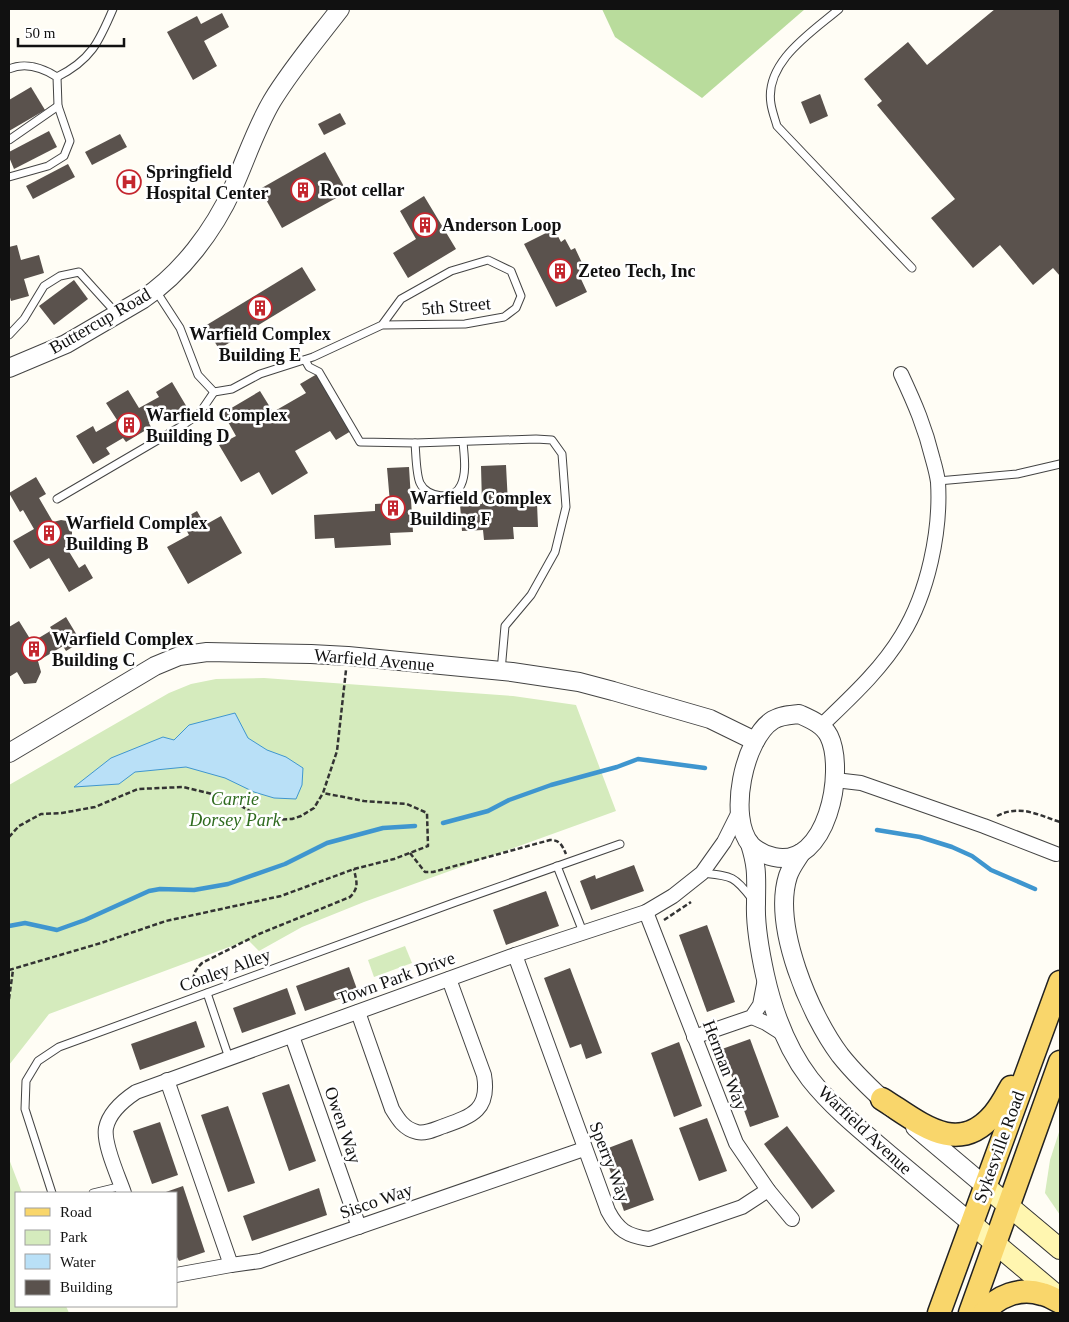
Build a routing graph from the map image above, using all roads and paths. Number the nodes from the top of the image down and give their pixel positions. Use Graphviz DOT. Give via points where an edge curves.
graph roads {
  1 [pos="113,9"];
  2 [pos="340,9"];
  3 [pos="839,9"];
  4 [pos="9,69"];
  5 [pos="57,77"];
  6 [pos="58,106"];
  7 [pos="9,140"];
  8 [pos="9,177"];
  9 [pos="912,268"];
  10 [pos="155,290"];
  11 [pos="117,314"];
  12 [pos="382,325"];
  13 [pos="9,335"];
  14 [pos="305,360"];
  15 [pos="9,368"];
  16 [pos="901,374"];
  17 [pos="214,392"];
  18 [pos="463,442"];
  19 [pos="415,443"];
  20 [pos="1060,464"];
  21 [pos="938,481"];
  22 [pos="57,499"];
  23 [pos="348,656"];
  24 [pos="501,671"];
  25 [pos="821,726"];
  26 [pos="755,741"];
  27 [pos="9,753"];
  28 [pos="835,780"];
  29 [pos="323,793"];
  30 [pos="740,810"];
  31 [pos="1060,822"];
  32 [pos="984,826"];
  33 [pos="9,837"];
  34 [pos="620,844"];
  35 [pos="750,844"];
  36 [pos="410,853"];
  37 [pos="801,853"];
  38 [pos="1056,854"];
  39 [pos="569,862"];
  40 [pos="558,866"];
  41 [pos="354,869"];
  42 [pos="702,873"];
  43 [pos="691,902"];
  44 [pos="756,903"];
  45 [pos="649,919"];
  46 [pos="583,932"];
  47 [pos="515,955"];
  48 [pos="9,970"];
  49 [pos="13,970"];
  50 [pos="765,976"];
  51 [pos="450,979"];
  52 [pos="1060,982"];
  53 [pos="207,993"];
  54 [pos="197,996"];
  55 [pos="9,999"];
  56 [pos="358,1012"];
  57 [pos="752,1017"];
  58 [pos="784,1035"];
  59 [pos="292,1036"];
  60 [pos="694,1037"];
  61 [pos="1038,1044"];
  62 [pos="229,1058"];
  63 [pos="1060,1062"];
  64 [pos="167,1080"];
  65 [pos="882,1099"];
  66 [pos="584,1149"];
  67 [pos="985,1186"];
  68 [pos="123,1190"];
  69 [pos="768,1190"];
  70 [pos="52,1192"];
  71 [pos="103,1192"];
  72 [pos="1009,1206"];
  73 [pos="792,1219"];
  74 [pos="971,1223"];
  75 [pos="359,1227"];
  76 [pos="995,1243"];
  77 [pos="1060,1249"];
  78 [pos="231,1264"];
  79 [pos="178,1275"];
  80 [pos="1060,1298"];
  81 [pos="1060,1302"];
  82 [pos="939,1313"];
  83 [pos="970,1313"];
  84 [pos="984,1313"];
  1 -- 5 [label="lane" via="100,40 86,57"];
  2 -- 10 [label="street, Buttercup Road" via="272,102 218,220 190,255"];
  3 -- 9 [label="lane" via="785,56 772,80 770,103 777,126"];
  4 -- 5 [label="lane" via="16,66 44,68"];
  5 -- 6 [label="lane"];
  6 -- 7 [label="lane"];
  6 -- 8 [label="lane" via="70,141 64,156 48,166"];
  10 -- 11 [label="street, Buttercup Road"];
  10 -- 17 [label="lane" via="180,328 198,375"];
  11 -- 13 [label="lane" via="79,272 60,276 44,286 24,319"];
  11 -- 15 [label="street, Buttercup Road" via="66,344"];
  12 -- 12 [label="lane, 5th Street" via="465,324 504,317 516,308 521,296 511,271 488,260 451,271 401,299"];
  12 -- 14 [label="lane, 5th Street"];
  14 -- 17 [label="lane, 5th Street" via="260,374 232,389"];
  14 -- 19 [label="lane" via="309,367 319,372 360,442"];
  16 -- 21 [label="street" via="920,413"];
  17 -- 22 [label="lane" via="198,414 180,427"];
  18 -- 19 [label="lane"];
  18 -- 19 [label="lane" via="461,487 450,494 436,496 420,482"];
  18 -- 24 [label="lane" via="552,440 562,454 566,506 555,552 531,595 504,626"];
  20 -- 21 [label="lane" via="1017,474"];
  21 -- 25 [label="street" via="932,564 921,596 902,635 858,691"];
  23 -- 24 [label="street, Warfield Avenue"];
  23 -- 27 [label="street, Warfield Avenue" via="207,652 179,656 135,676"];
  23 -- 29 [label="path" via="337,751"];
  24 -- 26 [label="street, Warfield Avenue" via="579,682 613,691 710,719"];
  25 -- 26 [label="street" via="799,714 782,715 762,729"];
  25 -- 28 [label="street" via="833,750"];
  26 -- 30 [label="street" via="741,786"];
  28 -- 32 [label="street" via="861,783"];
  28 -- 37 [label="street" via="832,804 822,828"];
  29 -- 33 [label="path" via="314,808 300,816 266,820 225,797 184,787 138,789 95,807 41,814 19,826"];
  29 -- 36 [label="path" via="364,801 407,804 427,813 428,846"];
  30 -- 35 [label="street"];
  30 -- 42 [label="street, Town Park Drive" via="724,842"];
  31 -- 32 [label="path" via="1013,810"];
  32 -- 38 [label="street"];
  34 -- 39 [label="lane, Conley Alley"];
  35 -- 37 [label="street" via="760,853 775,858"];
  35 -- 44 [label="street, Warfield Avenue" via="757,875"];
  36 -- 39 [label="path" via="425,872 433,872 557,840"];
  36 -- 41 [label="path"];
  37 -- 65 [label="street, Warfield Avenue" via="792,866 784,898 788,936 799,974 829,1038 857,1075"];
  39 -- 40 [label="lane, Conley Alley"];
  40 -- 46 [label="lane"];
  40 -- 53 [label="lane, Conley Alley"];
  41 -- 49 [label="path" via="282,896 166,921"];
  41 -- 54 [label="path" via="357,886 350,896 202,963 192,977"];
  42 -- 44 [label="lane" via="727,876 740,882"];
  42 -- 45 [label="street, Town Park Drive"];
  43 -- 45 [label="path" via="666,919"];
  44 -- 50 [label="street, Warfield Avenue"];
  45 -- 46 [label="street, Town Park Drive"];
  45 -- 60 [label="street, Herman Way"];
  46 -- 47 [label="street, Town Park Drive"];
  47 -- 51 [label="street, Town Park Drive"];
  47 -- 66 [label="street, Sperry Way"];
  48 -- 49 [label="path"];
  49 -- 55 [label="path"];
  50 -- 57 [label="street" via="760,1005"];
  50 -- 58 [label="street, Warfield Avenue"];
  51 -- 56 [label="street, Town Park Drive"];
  51 -- 56 [label="street" via="484,1075 485,1096 477,1111 468,1117 429,1131 418,1132 409,1128 400,1122 392,1109"];
  52 -- 61 [label="main road, Sykesville Road"];
  53 -- 54 [label="lane, Conley Alley"];
  53 -- 62 [label="lane"];
  54 -- 70 [label="lane, Conley Alley" via="59,1047 38,1061 26,1081 25,1109"];
  56 -- 59 [label="street, Town Park Drive"];
  57 -- 58 [label="street" via="766,1022"];
  57 -- 60 [label="street"];
  58 -- 74 [label="street, Warfield Avenue" via="810,1078 830,1101"];
  59 -- 62 [label="street, Town Park Drive"];
  59 -- 75 [label="street, Owen Way"];
  60 -- 69 [label="street, Herman Way" via="736,1143"];
  61 -- 65 [label="main road" via="996,1112 970,1133 946,1135"];
  61 -- 67 [label="main road, Sykesville Road"];
  62 -- 64 [label="street, Town Park Drive"];
  63 -- 72 [label="main road, Sykesville Road"];
  64 -- 68 [label="street, Town Park Drive" via="136,1092 122,1102 106,1128 108,1149"];
  64 -- 78 [label="street"];
  65 -- 67 [label="street, Warfield Avenue"];
  66 -- 69 [label="street, Sperry Way" via="614,1222 638,1238 649,1239 742,1207"];
  66 -- 75 [label="street, Sisco Way"];
  67 -- 72 [label="main road"];
  67 -- 74 [label="main road, Sykesville Road"];
  68 -- 71 [label="lane"];
  69 -- 73 [label="street, Herman Way"];
  72 -- 76 [label="main road, Sykesville Road"];
  72 -- 77 [label="main road"];
  74 -- 76 [label="main road"];
  74 -- 82 [label="main road, Sykesville Road"];
  75 -- 78 [label="street, Sisco Way" via="260,1261"];
  76 -- 80 [label="main road"];
  76 -- 83 [label="main road, Sykesville Road"];
  78 -- 79 [label="street, Sisco Way"];
  81 -- 84 [label="main road" via="1027,1291 998,1300"];
}
